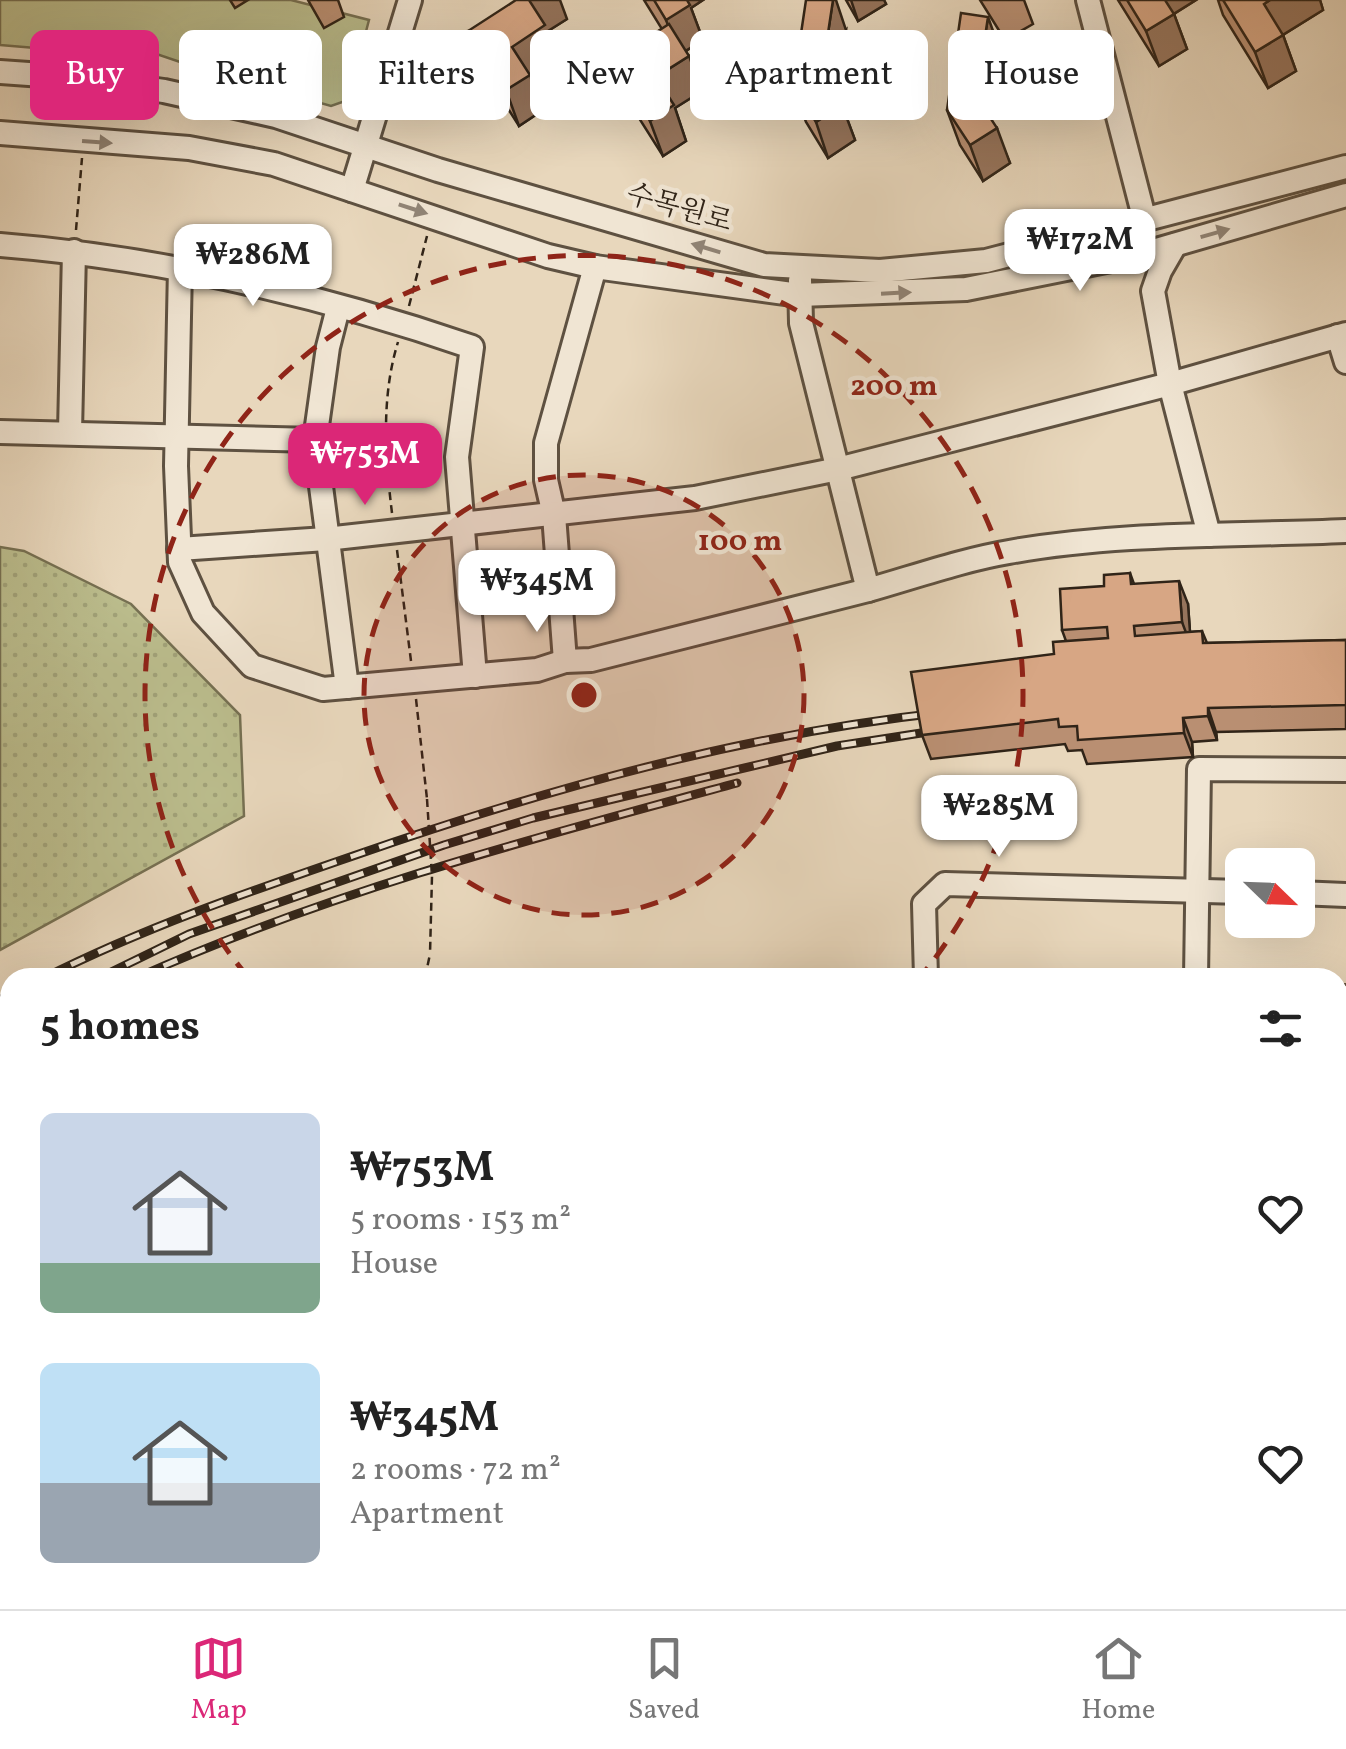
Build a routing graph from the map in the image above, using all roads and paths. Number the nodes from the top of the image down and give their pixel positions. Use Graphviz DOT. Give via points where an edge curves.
graph roads {
  1 [pos="410,0"];
  2 [pos="1088,0"];
  3 [pos="0,72"];
  4 [pos="0,133"];
  5 [pos="84,142"];
  6 [pos="368,144"];
  7 [pos="1346,167"];
  8 [pos="352,190"];
  9 [pos="1346,195"];
  10 [pos="432,215"];
  11 [pos="1144,221"];
  12 [pos="0,245"];
  13 [pos="1175,245"];
  14 [pos="74,251"];
  15 [pos="1100,262"];
  16 [pos="180,267"];
  17 [pos="594,267"];
  18 [pos="801,269"];
  19 [pos="1153,291"];
  20 [pos="799,295"];
  21 [pos="338,308"];
  22 [pos="404,324"];
  23 [pos="1342,335"];
  24 [pos="1346,362"];
  25 [pos="1170,384"];
  26 [pos="0,432"];
  27 [pos="70,432"];
  28 [pos="177,435"];
  29 [pos="315,440"];
  30 [pos="838,469"];
  31 [pos="554,515"];
  32 [pos="462,522"];
  33 [pos="394,531"];
  34 [pos="1346,531"];
  35 [pos="1209,536"];
  36 [pos="326,539"];
  37 [pos="179,548"];
  38 [pos="868,590"];
  39 [pos="566,661"];
  40 [pos="475,676"];
  41 [pos="414,682"];
  42 [pos="347,687"];
  43 [pos="1346,770"];
  44 [pos="1198,891"];
  45 [pos="1225,892"];
  46 [pos="1315,893"];
  47 [pos="1346,894"];
  48 [pos="428,968"];
  49 [pos="926,968"];
  50 [pos="1196,968"];
  1 -- 6 [label="street"];
  2 -- 11 [label="street"];
  3 -- 6 [label="street, 수목원로" via="164,91"];
  4 -- 5 [label="street"];
  5 -- 8 [label="street, one-way" via="189,148 274,164"];
  5 -- 14 [label="path"];
  6 -- 8 [label="street"];
  18 -- 6 [label="street, 수목원로, one-way" via="764,265"];
  7 -- 11 [label="street, 수목원로"];
  8 -- 10 [label="street, one-way"];
  13 -- 9 [label="street, one-way"];
  10 -- 17 [label="street"];
  10 -- 22 [label="path"];
  11 -- 18 [label="street, 수목원로" via="986,261 880,271"];
  12 -- 14 [label="street"];
  13 -- 15 [label="street"];
  13 -- 19 [label="street"];
  14 -- 16 [label="street"];
  14 -- 27 [label="street"];
  15 -- 19 [label="street" via="1127,268"];
  20 -- 15 [label="street, one-way" via="966,289"];
  16 -- 21 [label="street"];
  16 -- 28 [label="street"];
  17 -- 20 [label="street"];
  17 -- 31 [label="street" via="546,444"];
  18 -- 20 [label="street"];
  19 -- 25 [label="street"];
  20 -- 30 [label="street"];
  21 -- 22 [label="street"];
  21 -- 29 [label="street"];
  22 -- 32 [label="street" via="472,347 457,456"];
  22 -- 33 [label="path" via="386,430"];
  23 -- 24 [label="street"];
  23 -- 25 [label="street"];
  25 -- 30 [label="street"];
  25 -- 35 [label="street"];
  26 -- 27 [label="street"];
  27 -- 28 [label="street"];
  28 -- 29 [label="street"];
  28 -- 37 [label="street"];
  29 -- 36 [label="street"];
  30 -- 31 [label="street" via="695,498"];
  30 -- 38 [label="street"];
  31 -- 32 [label="street"];
  31 -- 39 [label="street"];
  32 -- 33 [label="street"];
  32 -- 40 [label="street"];
  33 -- 36 [label="street"];
  33 -- 41 [label="path"];
  34 -- 35 [label="street"];
  35 -- 38 [label="street" via="1005,552"];
  36 -- 37 [label="street"];
  36 -- 42 [label="street"];
  37 -- 42 [label="street" via="203,613 252,666 323,689"];
  38 -- 39 [label="street"];
  39 -- 40 [label="street"];
  40 -- 41 [label="street"];
  41 -- 42 [label="street"];
  41 -- 48 [label="path, bridge" via="432,876"];
  43 -- 44 [label="street" via="1200,769"];
  44 -- 45 [label="street"];
  44 -- 49 [label="street" via="944,884 924,904"];
  44 -- 50 [label="street"];
  46 -- 47 [label="street"];
}
